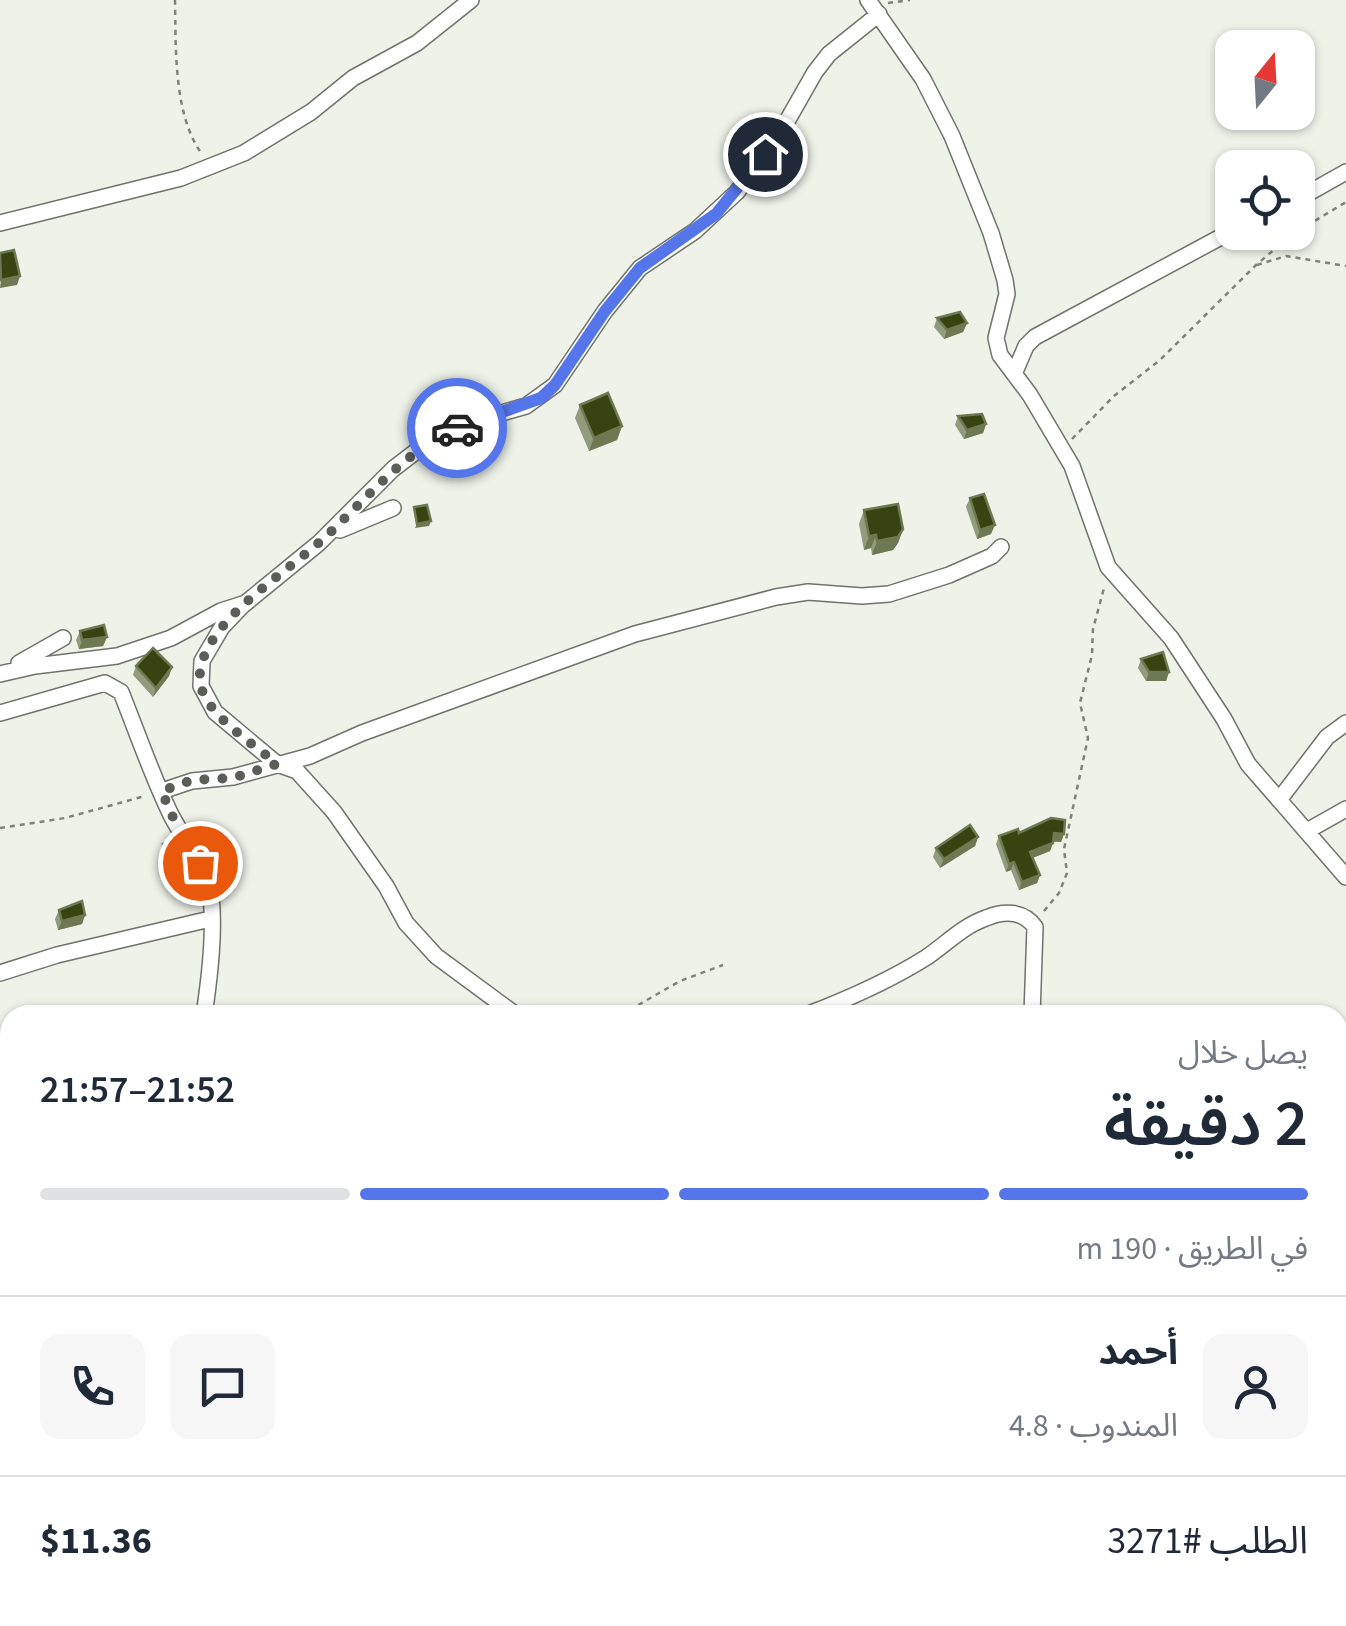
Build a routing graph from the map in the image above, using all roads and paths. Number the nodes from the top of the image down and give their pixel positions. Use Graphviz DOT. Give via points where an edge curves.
graph roads {
  1 [pos="175,0"];
  2 [pos="471,0"];
  3 [pos="910,0"];
  4 [pos="873,6"];
  5 [pos="212,167"];
  6 [pos="1346,172"];
  7 [pos="1315,189"];
  8 [pos="1346,202"];
  9 [pos="1315,221"];
  10 [pos="0,224"];
  11 [pos="1215,241"];
  12 [pos="1275,250"];
  13 [pos="1256,266"];
  14 [pos="1346,266"];
  15 [pos="1014,374"];
  16 [pos="1060,450"];
  17 [pos="392,508"];
  18 [pos="319,542"];
  19 [pos="1001,547"];
  20 [pos="1108,567"];
  21 [pos="246,603"];
  22 [pos="64,638"];
  23 [pos="0,673"];
  24 [pos="0,713"];
  25 [pos="1346,723"];
  26 [pos="277,764"];
  27 [pos="162,791"];
  28 [pos="1279,800"];
  29 [pos="1346,809"];
  30 [pos="0,828"];
  31 [pos="1308,831"];
  32 [pos="1346,877"];
  33 [pos="210,920"];
  34 [pos="1032,922"];
  35 [pos="724,964"];
  36 [pos="0,973"];
  37 [pos="205,1005"];
  38 [pos="503,1005"];
  39 [pos="639,1005"];
  40 [pos="831,1005"];
  41 [pos="1032,1005"];
  1 -- 5 [label="path" via="188,123"];
  2 -- 5 [label="street" via="282,131"];
  3 -- 4 [label="path"];
  4 -- 15 [label="street" via="923,79 991,234 1007,294 996,344"];
  4 -- 18 [label="street" via="815,72 737,192 640,268 555,385 526,406 427,443"];
  5 -- 10 [label="street"];
  6 -- 7 [label="street"];
  8 -- 9 [label="path"];
  11 -- 15 [label="street" via="1035,337"];
  12 -- 13 [label="path"];
  13 -- 14 [label="path" via="1286,256"];
  13 -- 16 [label="path"];
  15 -- 16 [label="street"];
  16 -- 20 [label="street" via="1082,490"];
  17 -- 18 [label="street"];
  18 -- 21 [label="street"];
  19 -- 26 [label="street" via="983,561 889,594 776,597 635,634"];
  20 -- 28 [label="street" via="1171,638 1248,764"];
  20 -- 34 [label="path" via="1080,703 1088,738 1064,849 1067,873 1049,907"];
  21 -- 23 [label="street" via="117,656"];
  21 -- 26 [label="street" via="208,646 200,686 215,712"];
  22 -- 23 [label="street"];
  24 -- 27 [label="street" via="114,685"];
  25 -- 28 [label="street" via="1327,737"];
  26 -- 27 [label="street"];
  26 -- 38 [label="street" via="297,771 334,812 428,948"];
  27 -- 30 [label="path"];
  27 -- 33 [label="street" via="200,863 212,900"];
  28 -- 31 [label="street"];
  29 -- 31 [label="street"];
  31 -- 32 [label="street"];
  33 -- 36 [label="street"];
  33 -- 37 [label="street"];
  34 -- 40 [label="street" via="1016,914 987,917 927,957"];
  34 -- 41 [label="street"];
  35 -- 39 [label="path"];
}
